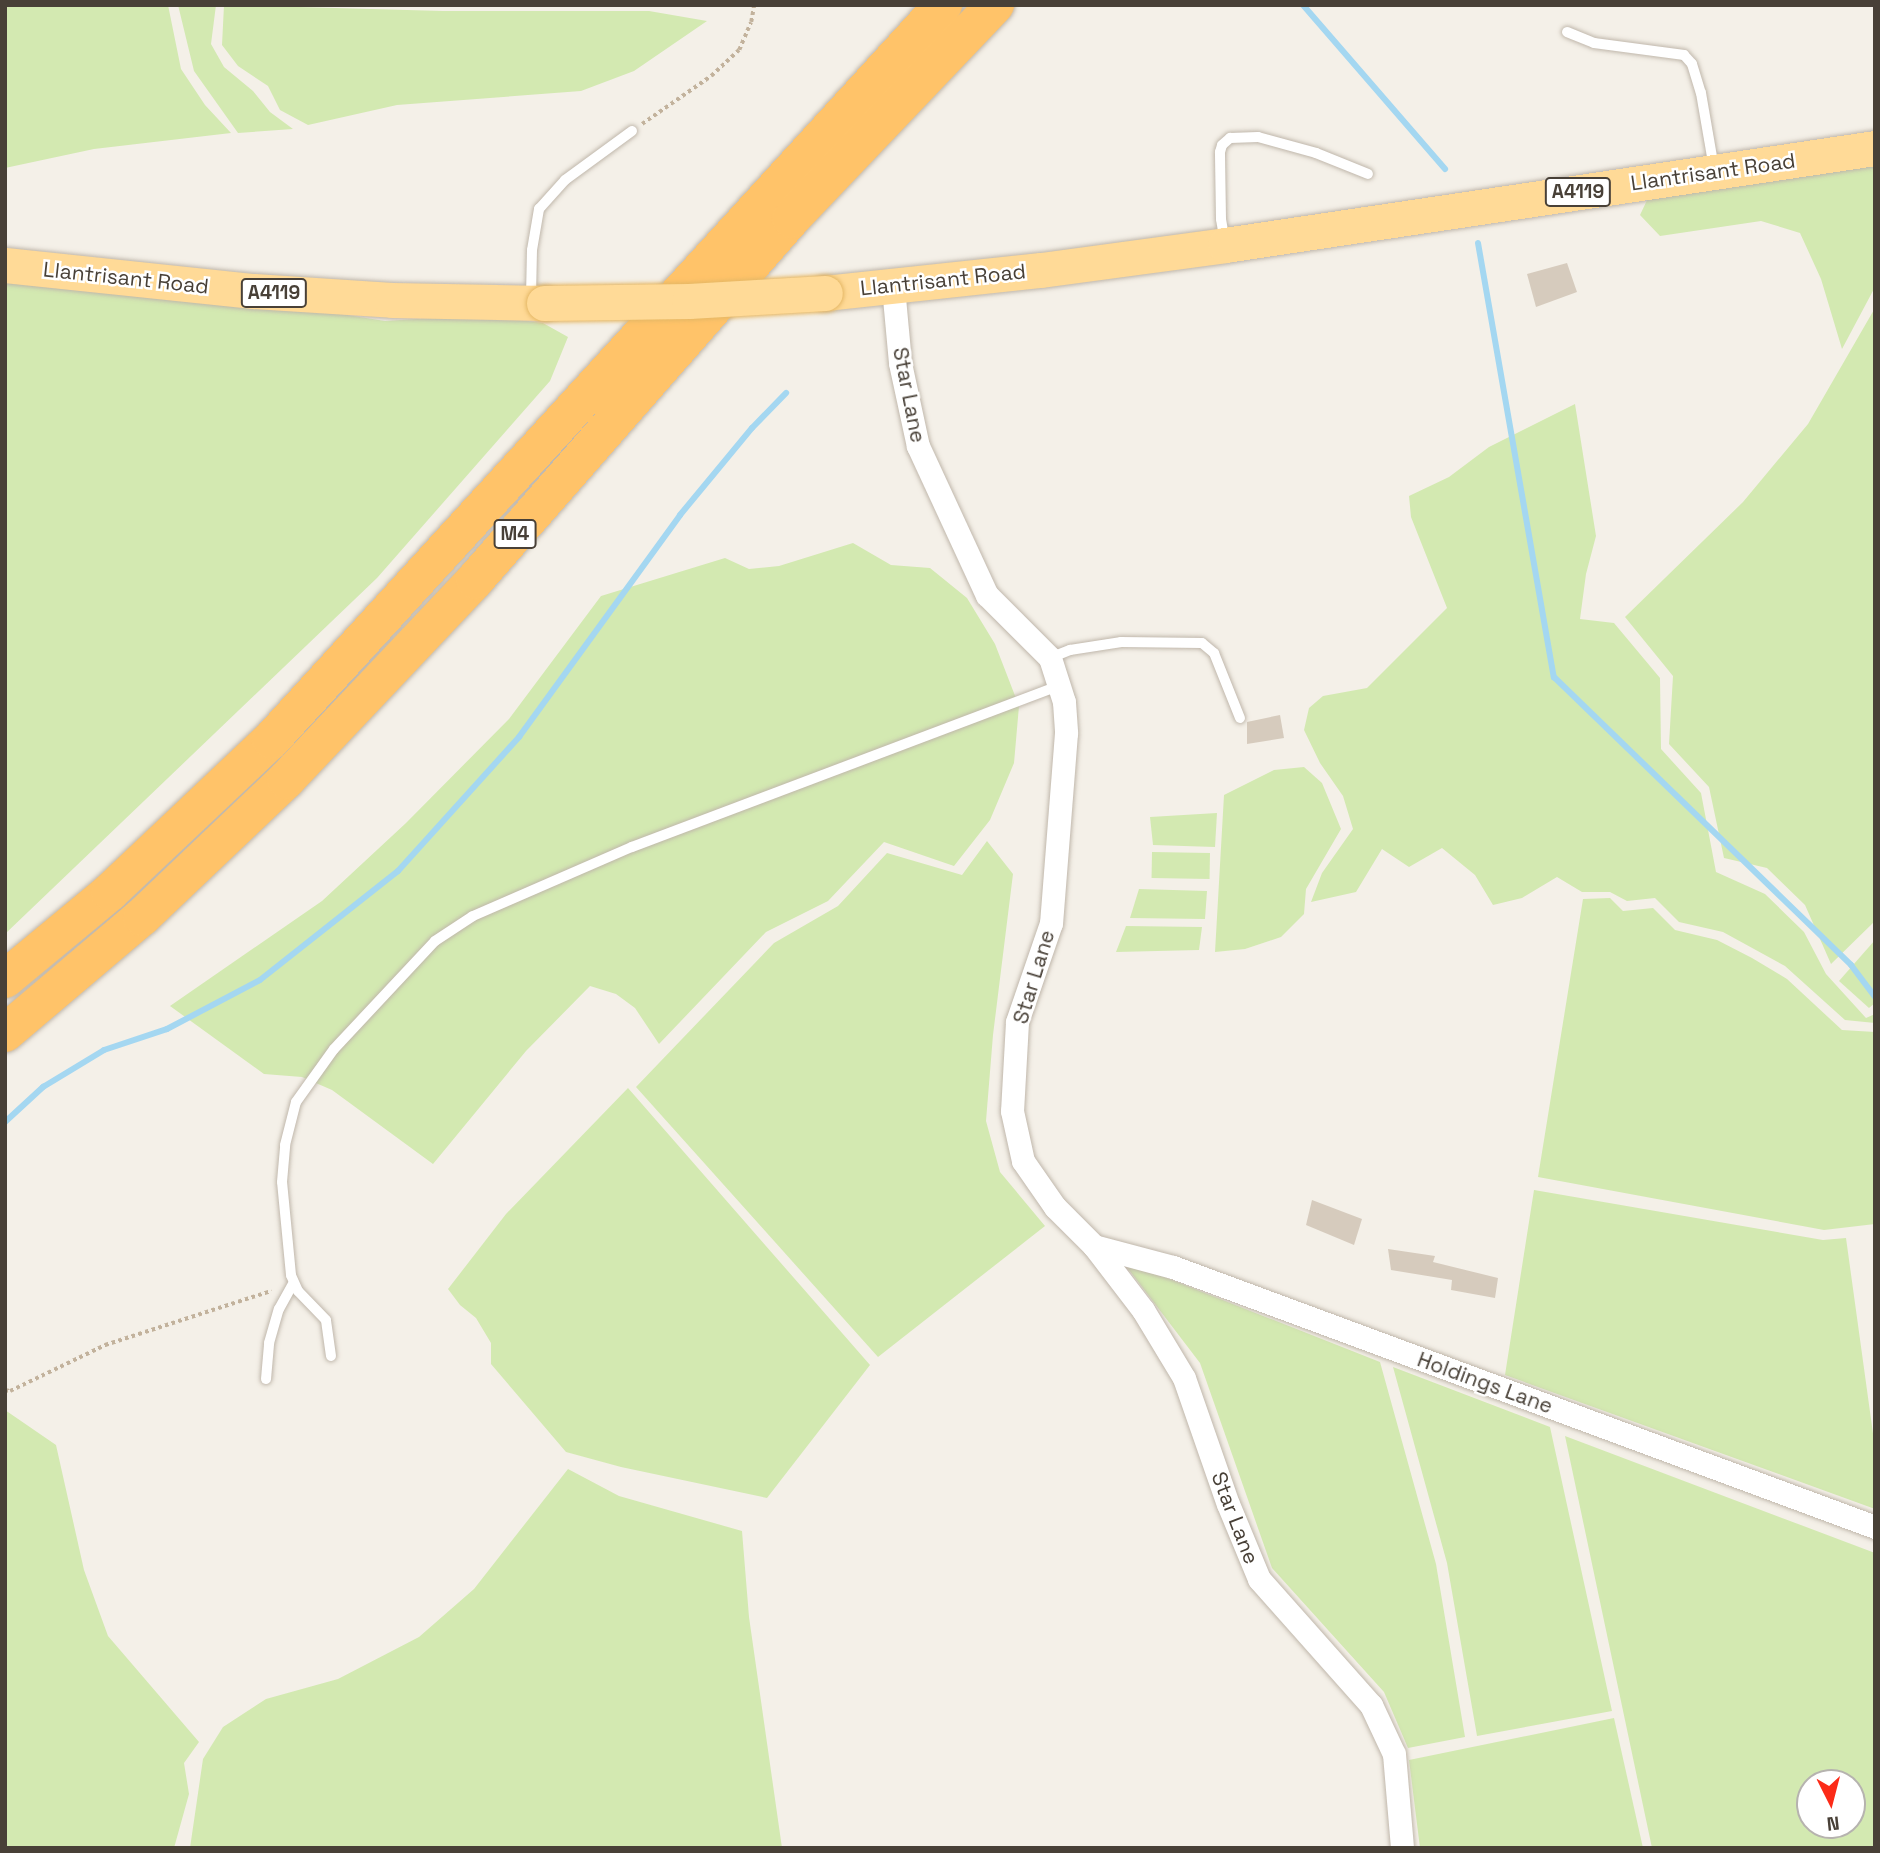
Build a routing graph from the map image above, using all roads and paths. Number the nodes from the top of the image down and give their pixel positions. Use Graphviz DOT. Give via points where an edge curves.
graph roads {
  1 [pos="754,5"];
  2 [pos="943,5"];
  3 [pos="995,5"];
  4 [pos="1567,32"];
  5 [pos="632,131"];
  6 [pos="1875,148"];
  7 [pos="1715,171"];
  8 [pos="1368,174"];
  9 [pos="1225,245"];
  10 [pos="5,265"];
  11 [pos="893,287"];
  12 [pos="538,303"];
  13 [pos="1050,658"];
  14 [pos="1060,685"];
  15 [pos="1240,718"];
  16 [pos="5,979"];
  17 [pos="5,1033"];
  18 [pos="1094,1245"];
  19 [pos="293,1284"];
  20 [pos="331,1356"];
  21 [pos="266,1379"];
  22 [pos="5,1390"];
  23 [pos="1875,1527"];
  24 [pos="1402,1848"];
  1 -- 5 [label="path" via="739,50"];
  2 -- 16 [label="highway, M4" via="271,740 110,892"];
  3 -- 17 [label="highway, M4" via="791,219 475,580 286,780 142,917"];
  4 -- 7 [label="lane" via="1594,43 1684,55 1692,64 1701,93"];
  5 -- 12 [label="lane" via="565,180 539,209 532,250"];
  6 -- 7 [label="main road, Llantrisant Road / A4119"];
  7 -- 9 [label="main road, Llantrisant Road / A4119"];
  8 -- 9 [label="lane" via="1316,153 1258,138 1230,138 1220,152"];
  9 -- 11 [label="main road, Llantrisant Road / A4119"];
  10 -- 12 [label="main road, Llantrisant Road / A4119" via="268,292"];
  11 -- 12 [label="main road, Llantrisant Road / A4119, bridge" via="689,301"];
  11 -- 13 [label="street, Star Lane" via="900,363 918,446 987,595"];
  13 -- 14 [label="street, Star Lane"];
  13 -- 15 [label="lane" via="1121,642 1202,643 1214,653"];
  14 -- 18 [label="street, Star Lane" via="1066,733 1051,923 1017,1022 1013,1111 1023,1161 1055,1207"];
  14 -- 19 [label="lane" via="632,847 472,916 435,941 334,1049 296,1102 282,1182"];
  18 -- 23 [label="street, Holdings Lane" via="1173,1267"];
  18 -- 24 [label="street, Star Lane" via="1143,1310 1184,1378 1259,1579 1371,1705 1394,1754"];
  19 -- 20 [label="lane" via="326,1320"];
  19 -- 21 [label="lane" via="279,1309 269,1343"];
  19 -- 22 [label="path" via="105,1345"];
}
